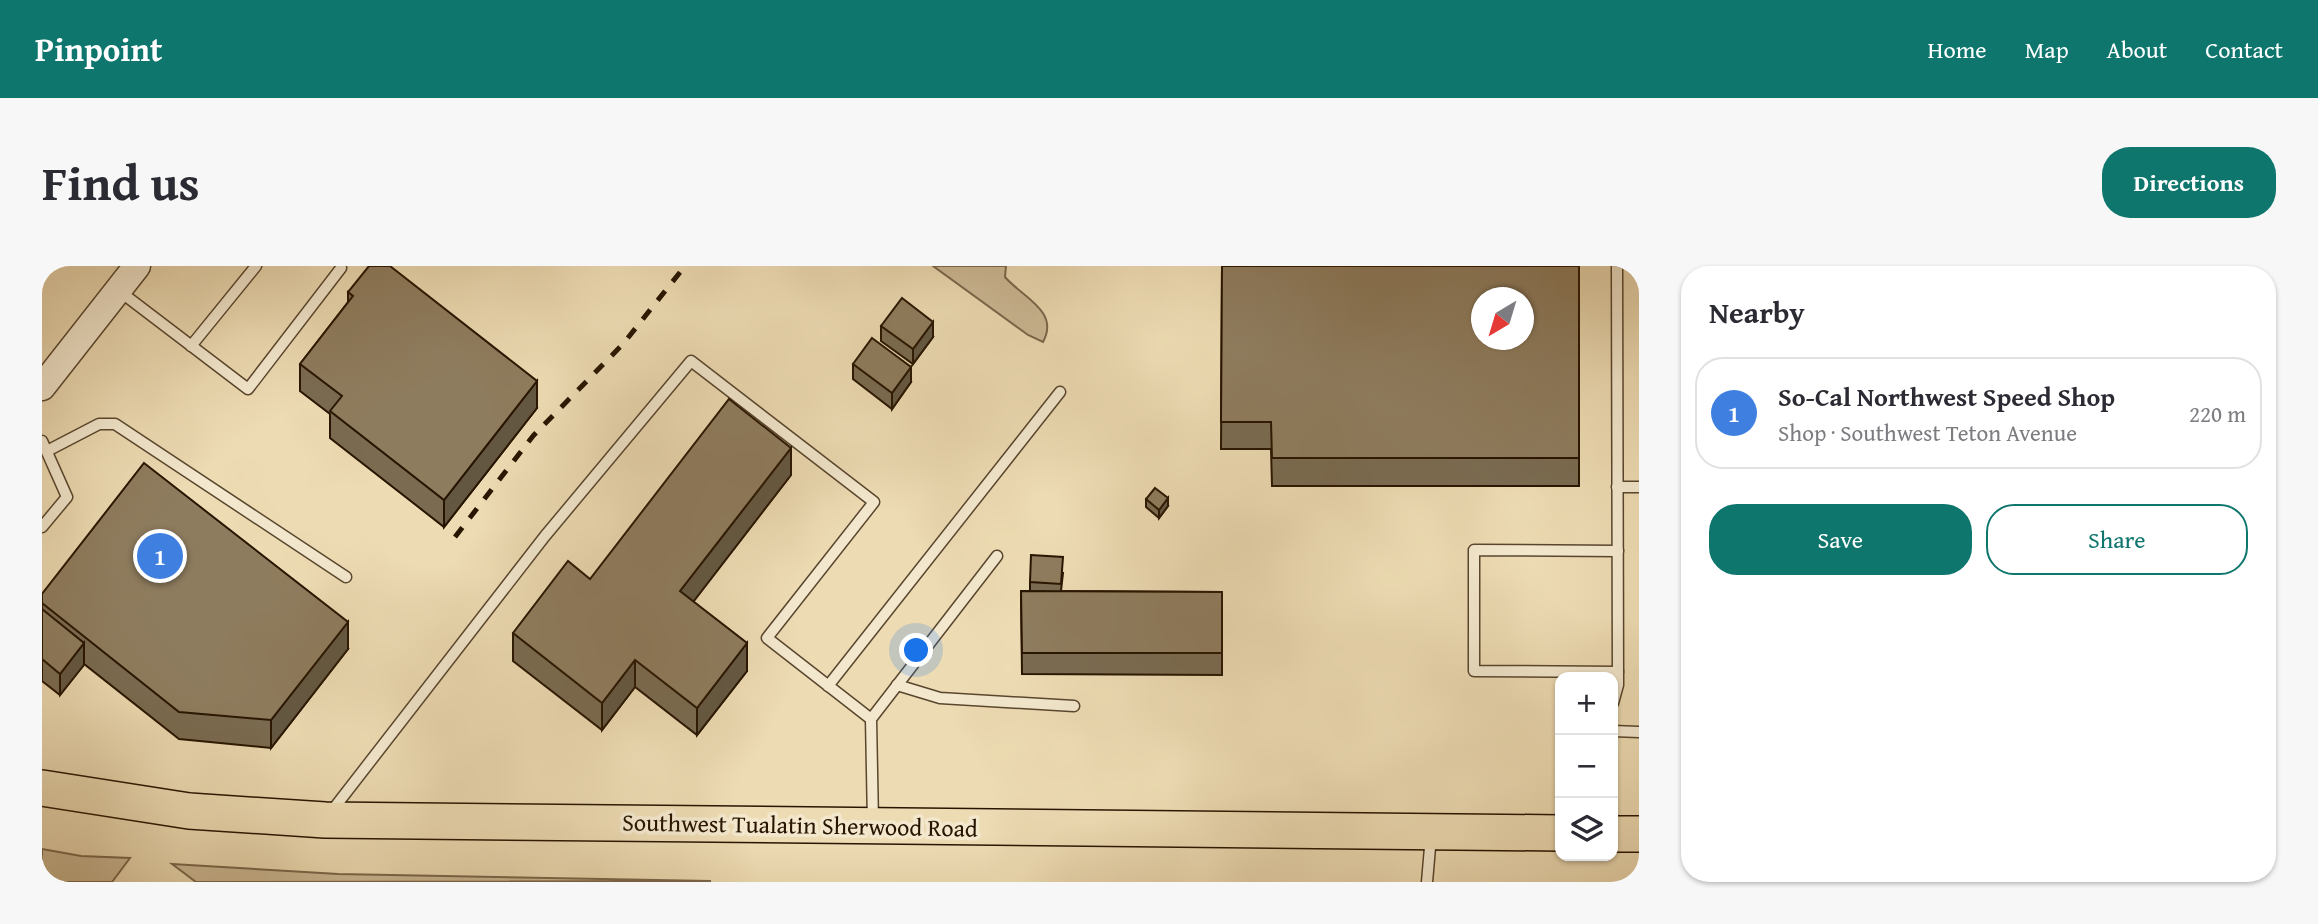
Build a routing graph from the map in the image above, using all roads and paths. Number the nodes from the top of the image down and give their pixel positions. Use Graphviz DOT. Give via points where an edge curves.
graph roads {
  1 [pos="137,266"];
  2 [pos="256,266"];
  3 [pos="1618,266"];
  4 [pos="341,268"];
  5 [pos="118,290"];
  6 [pos="191,345"];
  7 [pos="46,376"];
  8 [pos="1060,392"];
  9 [pos="45,446"];
  10 [pos="1618,487"];
  11 [pos="1639,487"];
  12 [pos="42,527"];
  13 [pos="1618,551"];
  14 [pos="997,556"];
  15 [pos="346,577"];
  16 [pos="1618,672"];
  17 [pos="897,685"];
  18 [pos="828,686"];
  19 [pos="1074,706"];
  20 [pos="871,719"];
  21 [pos="1618,731"];
  22 [pos="1639,732"];
  23 [pos="42,788"];
  24 [pos="325,820"];
  25 [pos="873,825"];
  26 [pos="1431,832"];
  27 [pos="1555,833"];
  28 [pos="1618,834"];
  29 [pos="1639,834"];
  30 [pos="1427,882"];
  1 -- 5 [label="street"];
  2 -- 6 [label="lane"];
  3 -- 10 [label="lane"];
  4 -- 6 [label="lane" via="248,389"];
  5 -- 6 [label="lane"];
  5 -- 7 [label="street"];
  8 -- 18 [label="lane"];
  9 -- 12 [label="lane" via="67,497"];
  9 -- 15 [label="lane" via="99,424 115,424"];
  10 -- 11 [label="lane"];
  10 -- 13 [label="lane"];
  13 -- 16 [label="lane"];
  13 -- 16 [label="lane" via="1474,550 1474,671"];
  14 -- 17 [label="lane"];
  17 -- 19 [label="lane" via="940,698"];
  17 -- 20 [label="lane"];
  18 -- 20 [label="lane"];
  18 -- 24 [label="lane" via="767,638 874,502 691,361 545,536"];
  20 -- 25 [label="lane"];
  21 -- 22 [label="lane"];
  23 -- 24 [label="highway, Southwest Tualatin Sherwood Road" via="189,811"];
  24 -- 25 [label="highway, Southwest Tualatin Sherwood Road"];
  25 -- 26 [label="highway, Southwest Tualatin Sherwood Road"];
  26 -- 27 [label="highway, Southwest Tualatin Sherwood Road"];
  26 -- 30 [label="lane"];
  28 -- 29 [label="highway"];
}
